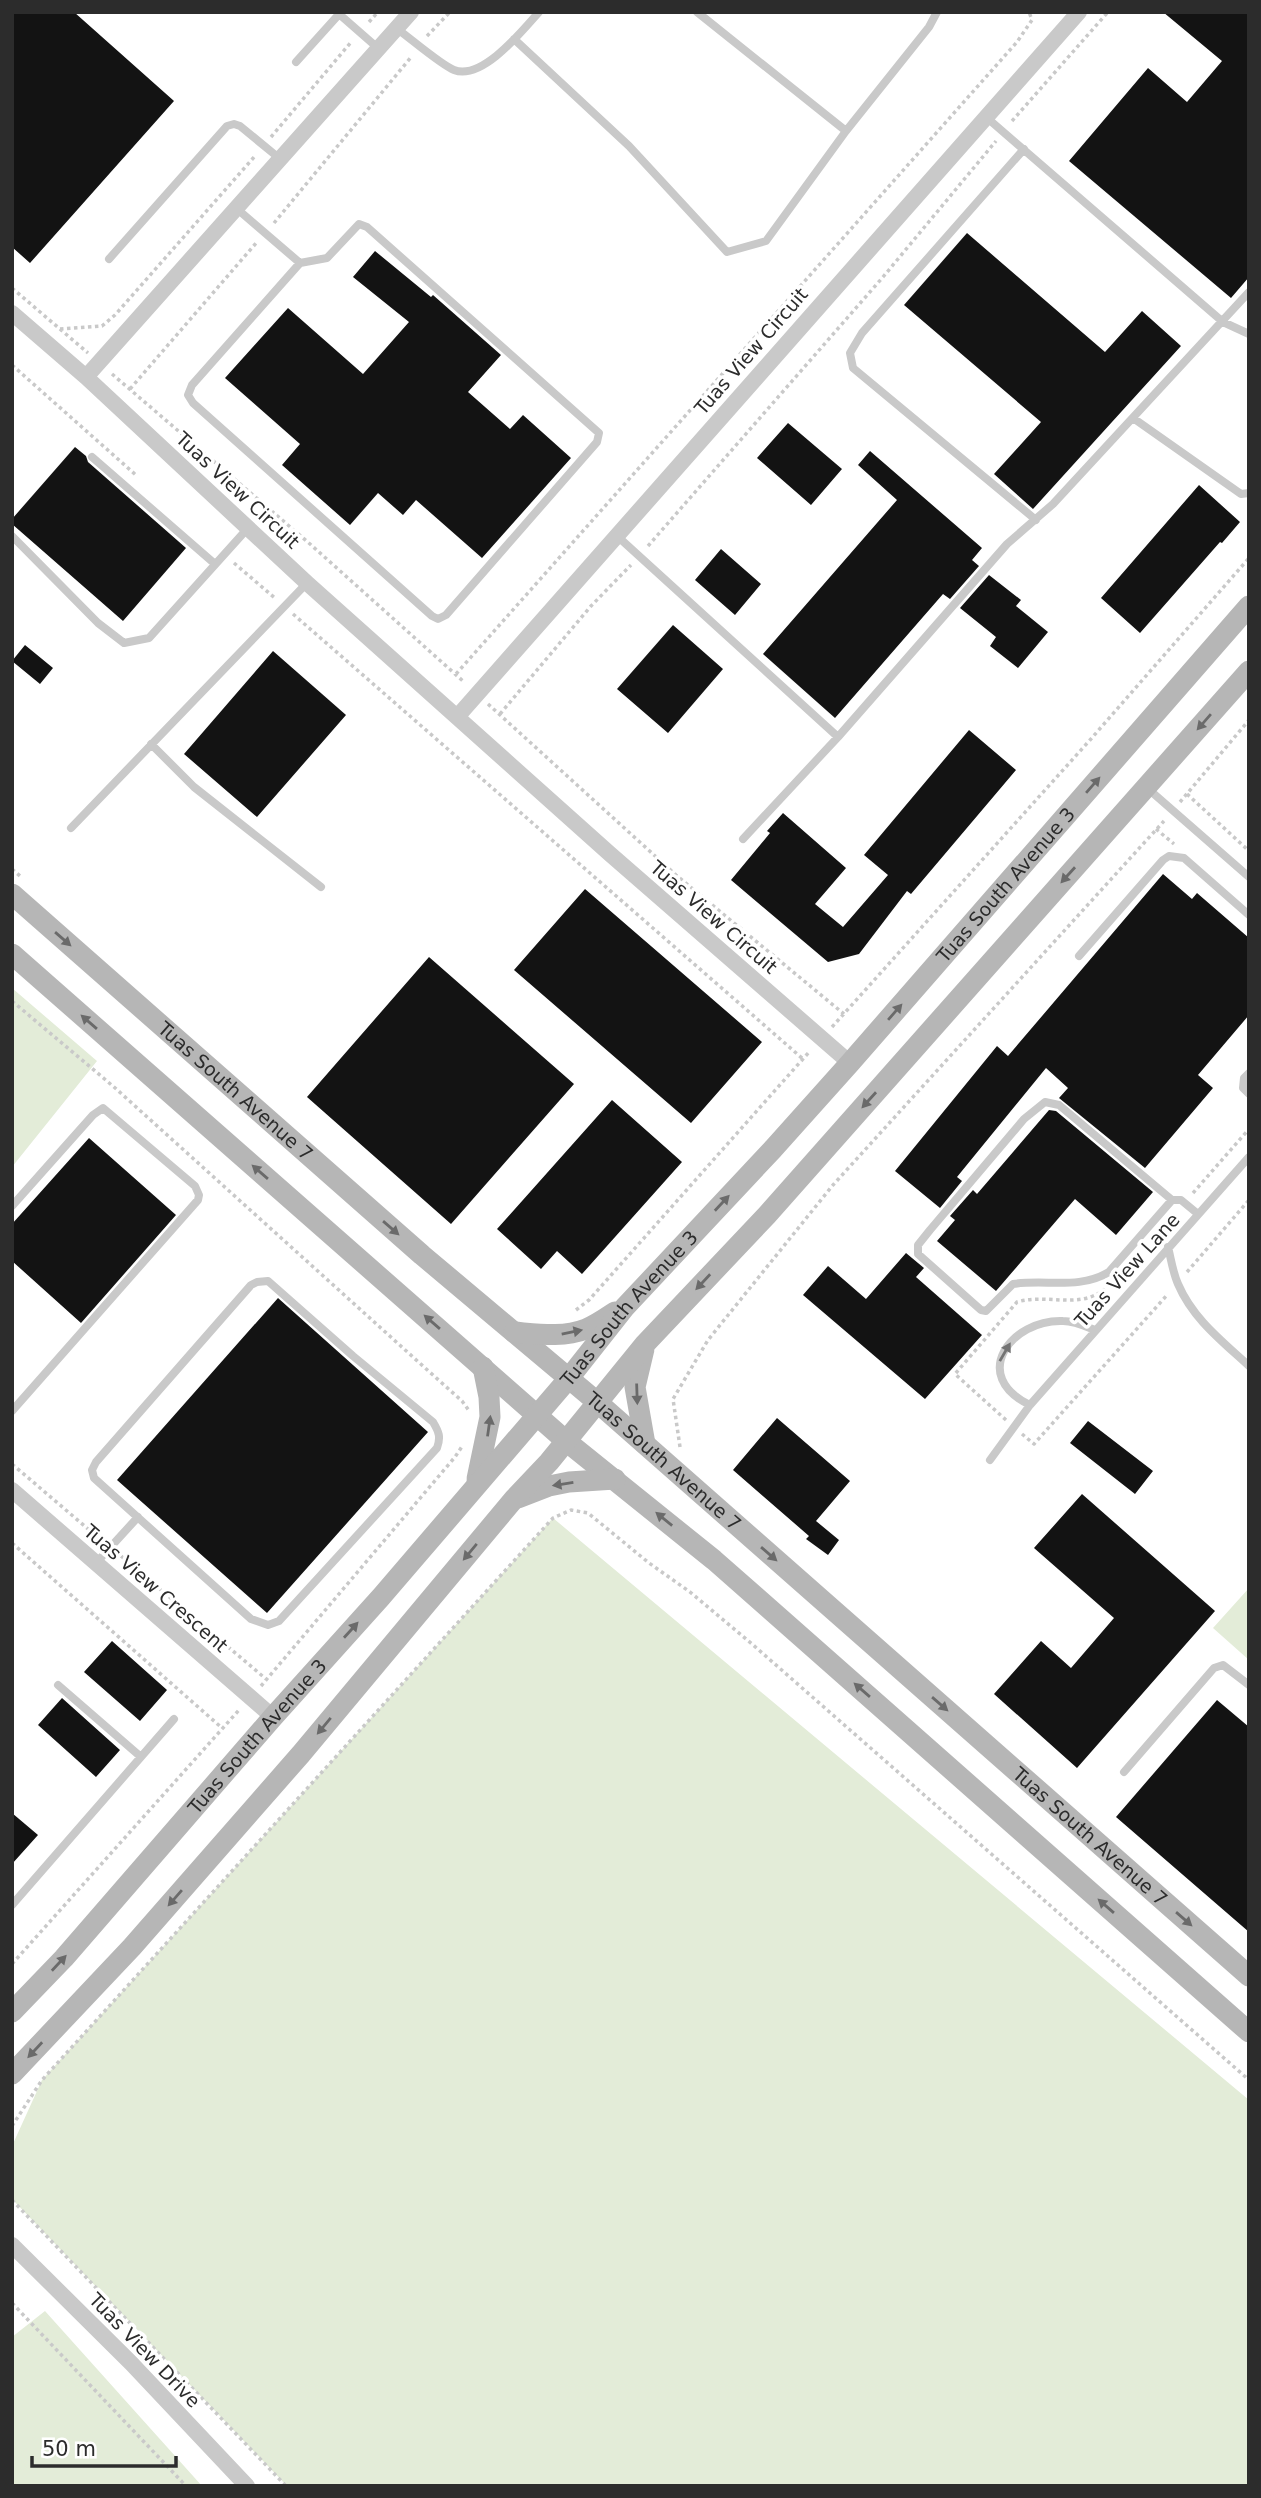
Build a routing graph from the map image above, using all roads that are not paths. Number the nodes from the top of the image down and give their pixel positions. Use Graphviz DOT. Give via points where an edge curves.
graph roads {
  1 [pos="411,12"];
  2 [pos="539,12"];
  3 [pos="696,12"];
  4 [pos="937,12"];
  5 [pos="340,13"];
  6 [pos="1077,13"];
  7 [pos="396,28"];
  8 [pos="514,39"];
  9 [pos="379,48"];
  10 [pos="296,62"];
  11 [pos="986,117"];
  12 [pos="846,131"];
  13 [pos="1024,149"];
  14 [pos="279,158"];
  15 [pos="235,207"];
  16 [pos="109,259"];
  17 [pos="300,263"];
  18 [pos="1249,292"];
  19 [pos="12,313"];
  20 [pos="1223,322"];
  21 [pos="1249,334"];
  22 [pos="86,377"];
  23 [pos="1133,418"];
  24 [pos="92,457"];
  25 [pos="1249,492"];
  26 [pos="1036,520"];
  27 [pos="248,528"];
  28 [pos="616,535"];
  29 [pos="12,536"];
  30 [pos="215,564"];
  31 [pos="307,583"];
  32 [pos="1249,606"];
  33 [pos="1249,671"];
  34 [pos="457,716"];
  35 [pos="838,737"];
  36 [pos="152,744"];
  37 [pos="1146,787"];
  38 [pos="71,828"];
  39 [pos="743,839"];
  40 [pos="1249,877"];
  41 [pos="321,887"];
  42 [pos="12,894"];
  43 [pos="1249,915"];
  44 [pos="12,954"];
  45 [pos="1079,956"];
  46 [pos="850,1063"];
  47 [pos="1249,1073"];
  48 [pos="1249,1094"];
  49 [pos="1249,1157"];
  50 [pos="1172,1200"];
  51 [pos="12,1206"];
  52 [pos="1198,1214"];
  53 [pos="1168,1247"];
  54 [pos="625,1307"];
  55 [pos="1095,1330"];
  56 [pos="514,1332"];
  57 [pos="645,1344"];
  58 [pos="1249,1366"];
  59 [pos="483,1367"];
  60 [pos="569,1378"];
  61 [pos="597,1402"];
  62 [pos="1030,1405"];
  63 [pos="13,1407"];
  64 [pos="536,1415"];
  65 [pos="566,1441"];
  66 [pos="645,1444"];
  67 [pos="990,1460"];
  68 [pos="615,1479"];
  69 [pos="476,1485"];
  70 [pos="12,1490"];
  71 [pos="514,1499"];
  72 [pos="138,1517"];
  73 [pos="96,1563"];
  74 [pos="58,1685"];
  75 [pos="1249,1685"];
  76 [pos="273,1717"];
  77 [pos="174,1719"];
  78 [pos="141,1757"];
  79 [pos="1125,1772"];
  80 [pos="12,1905"];
  81 [pos="1249,1976"];
  82 [pos="12,2012"];
  83 [pos="1249,2032"];
  84 [pos="12,2074"];
  85 [pos="12,2245"];
  86 [pos="247,2486"];
  1 -- 7 [label="street"];
  2 -- 8 [label="lane"];
  3 -- 12 [label="lane"];
  4 -- 12 [label="lane"];
  5 -- 9 [label="lane"];
  5 -- 10 [label="lane"];
  6 -- 11 [label="street, Tuas View Circuit"];
  7 -- 8 [label="lane" via="455,70 478,69"];
  7 -- 9 [label="street"];
  8 -- 12 [label="lane" via="629,146 727,253 766,241"];
  9 -- 14 [label="street"];
  11 -- 13 [label="lane"];
  11 -- 28 [label="street, Tuas View Circuit"];
  13 -- 20 [label="lane"];
  13 -- 26 [label="lane" via="862,333 850,353 853,368"];
  14 -- 15 [label="street"];
  14 -- 16 [label="lane" via="240,126 227,126"];
  15 -- 17 [label="lane"];
  15 -- 22 [label="street"];
  17 -- 17 [label="lane" via="327,258 356,226 367,227 599,433 597,442 438,619 189,399 191,386"];
  18 -- 20 [label="lane"];
  19 -- 22 [label="street, Tuas View Circuit"];
  20 -- 21 [label="lane"];
  20 -- 23 [label="lane"];
  22 -- 27 [label="street, Tuas View Circuit"];
  23 -- 25 [label="lane" via="1241,494"];
  23 -- 26 [label="lane"];
  24 -- 30 [label="lane"];
  26 -- 35 [label="lane" via="1007,544"];
  27 -- 30 [label="lane"];
  27 -- 31 [label="street, Tuas View Circuit"];
  28 -- 34 [label="street, Tuas View Circuit"];
  28 -- 35 [label="lane"];
  29 -- 30 [label="lane" via="124,643 149,638"];
  31 -- 34 [label="street, Tuas View Circuit"];
  31 -- 36 [label="lane"];
  46 -- 32 [label="street, Tuas South Avenue 3, one-way"];
  33 -- 37 [label="street, Tuas South Avenue 3, one-way"];
  34 -- 46 [label="street, Tuas View Circuit"];
  35 -- 39 [label="lane"];
  36 -- 38 [label="lane"];
  36 -- 41 [label="lane" via="194,787"];
  37 -- 40 [label="lane"];
  37 -- 57 [label="street, Tuas South Avenue 3, one-way" via="767,1215"];
  42 -- 56 [label="street, Tuas South Avenue 7, one-way"];
  43 -- 45 [label="lane" via="1184,858 1169,856"];
  59 -- 44 [label="street, one-way"];
  54 -- 46 [label="street, Tuas South Avenue 3, one-way"];
  47 -- 48 [label="lane" via="1243,1087"];
  49 -- 52 [label="lane, Tuas View Lane"];
  50 -- 50 [label="lane" via="1059,1105 1045,1102 1024,1119 930,1230 918,1245 918,1254 986,1311 1013,1284 1098,1279"];
  50 -- 52 [label="lane" via="1181,1200"];
  51 -- 63 [label="lane" via="103,1108 195,1186 199,1195"];
  52 -- 53 [label="lane, Tuas View Lane"];
  53 -- 55 [label="lane, Tuas View Lane"];
  53 -- 58 [label="lane" via="1178,1283 1192,1309 1206,1328"];
  56 -- 54 [label="street, one-way" via="548,1335 586,1329"];
  54 -- 60 [label="street, Tuas South Avenue 3"];
  55 -- 62 [label="lane, Tuas View Lane"];
  62 -- 55 [label="lane, one-way" via="1018,1399 1001,1376 998,1365 1005,1346 1043,1323 1063,1321"];
  56 -- 60 [label="street, Tuas South Avenue 7"];
  57 -- 61 [label="street, Tuas South Avenue 3"];
  57 -- 66 [label="street, one-way" via="635,1387"];
  59 -- 64 [label="street"];
  69 -- 59 [label="street, one-way" via="491,1417"];
  60 -- 61 [label="street, Tuas South Avenue 7"];
  60 -- 64 [label="street, Tuas South Avenue 3"];
  61 -- 65 [label="street, Tuas South Avenue 3"];
  61 -- 66 [label="street, Tuas South Avenue 7"];
  62 -- 67 [label="lane, Tuas View Lane"];
  64 -- 65 [label="street"];
  64 -- 69 [label="street, Tuas South Avenue 3"];
  65 -- 68 [label="street"];
  65 -- 71 [label="street, Tuas South Avenue 3"];
  66 -- 81 [label="street, Tuas South Avenue 7, one-way"];
  68 -- 71 [label="street, one-way" via="559,1484"];
  83 -- 68 [label="street, one-way" via="714,1560"];
  76 -- 69 [label="street, Tuas South Avenue 3, one-way"];
  70 -- 73 [label="street, Tuas View Crescent"];
  71 -- 84 [label="street, Tuas South Avenue 3, one-way" via="301,1754"];
  72 -- 72 [label="lane" via="251,1619 268,1625 279,1621 437,1448 439,1431 268,1281 257,1282 96,1462 94,1478"];
  72 -- 73 [label="lane"];
  73 -- 76 [label="street, Tuas View Crescent"];
  74 -- 78 [label="lane"];
  75 -- 79 [label="lane" via="1223,1665 1213,1668"];
  82 -- 76 [label="street, Tuas South Avenue 3, one-way"];
  77 -- 78 [label="lane"];
  78 -- 80 [label="lane"];
  85 -- 86 [label="street, Tuas View Drive"];
}
